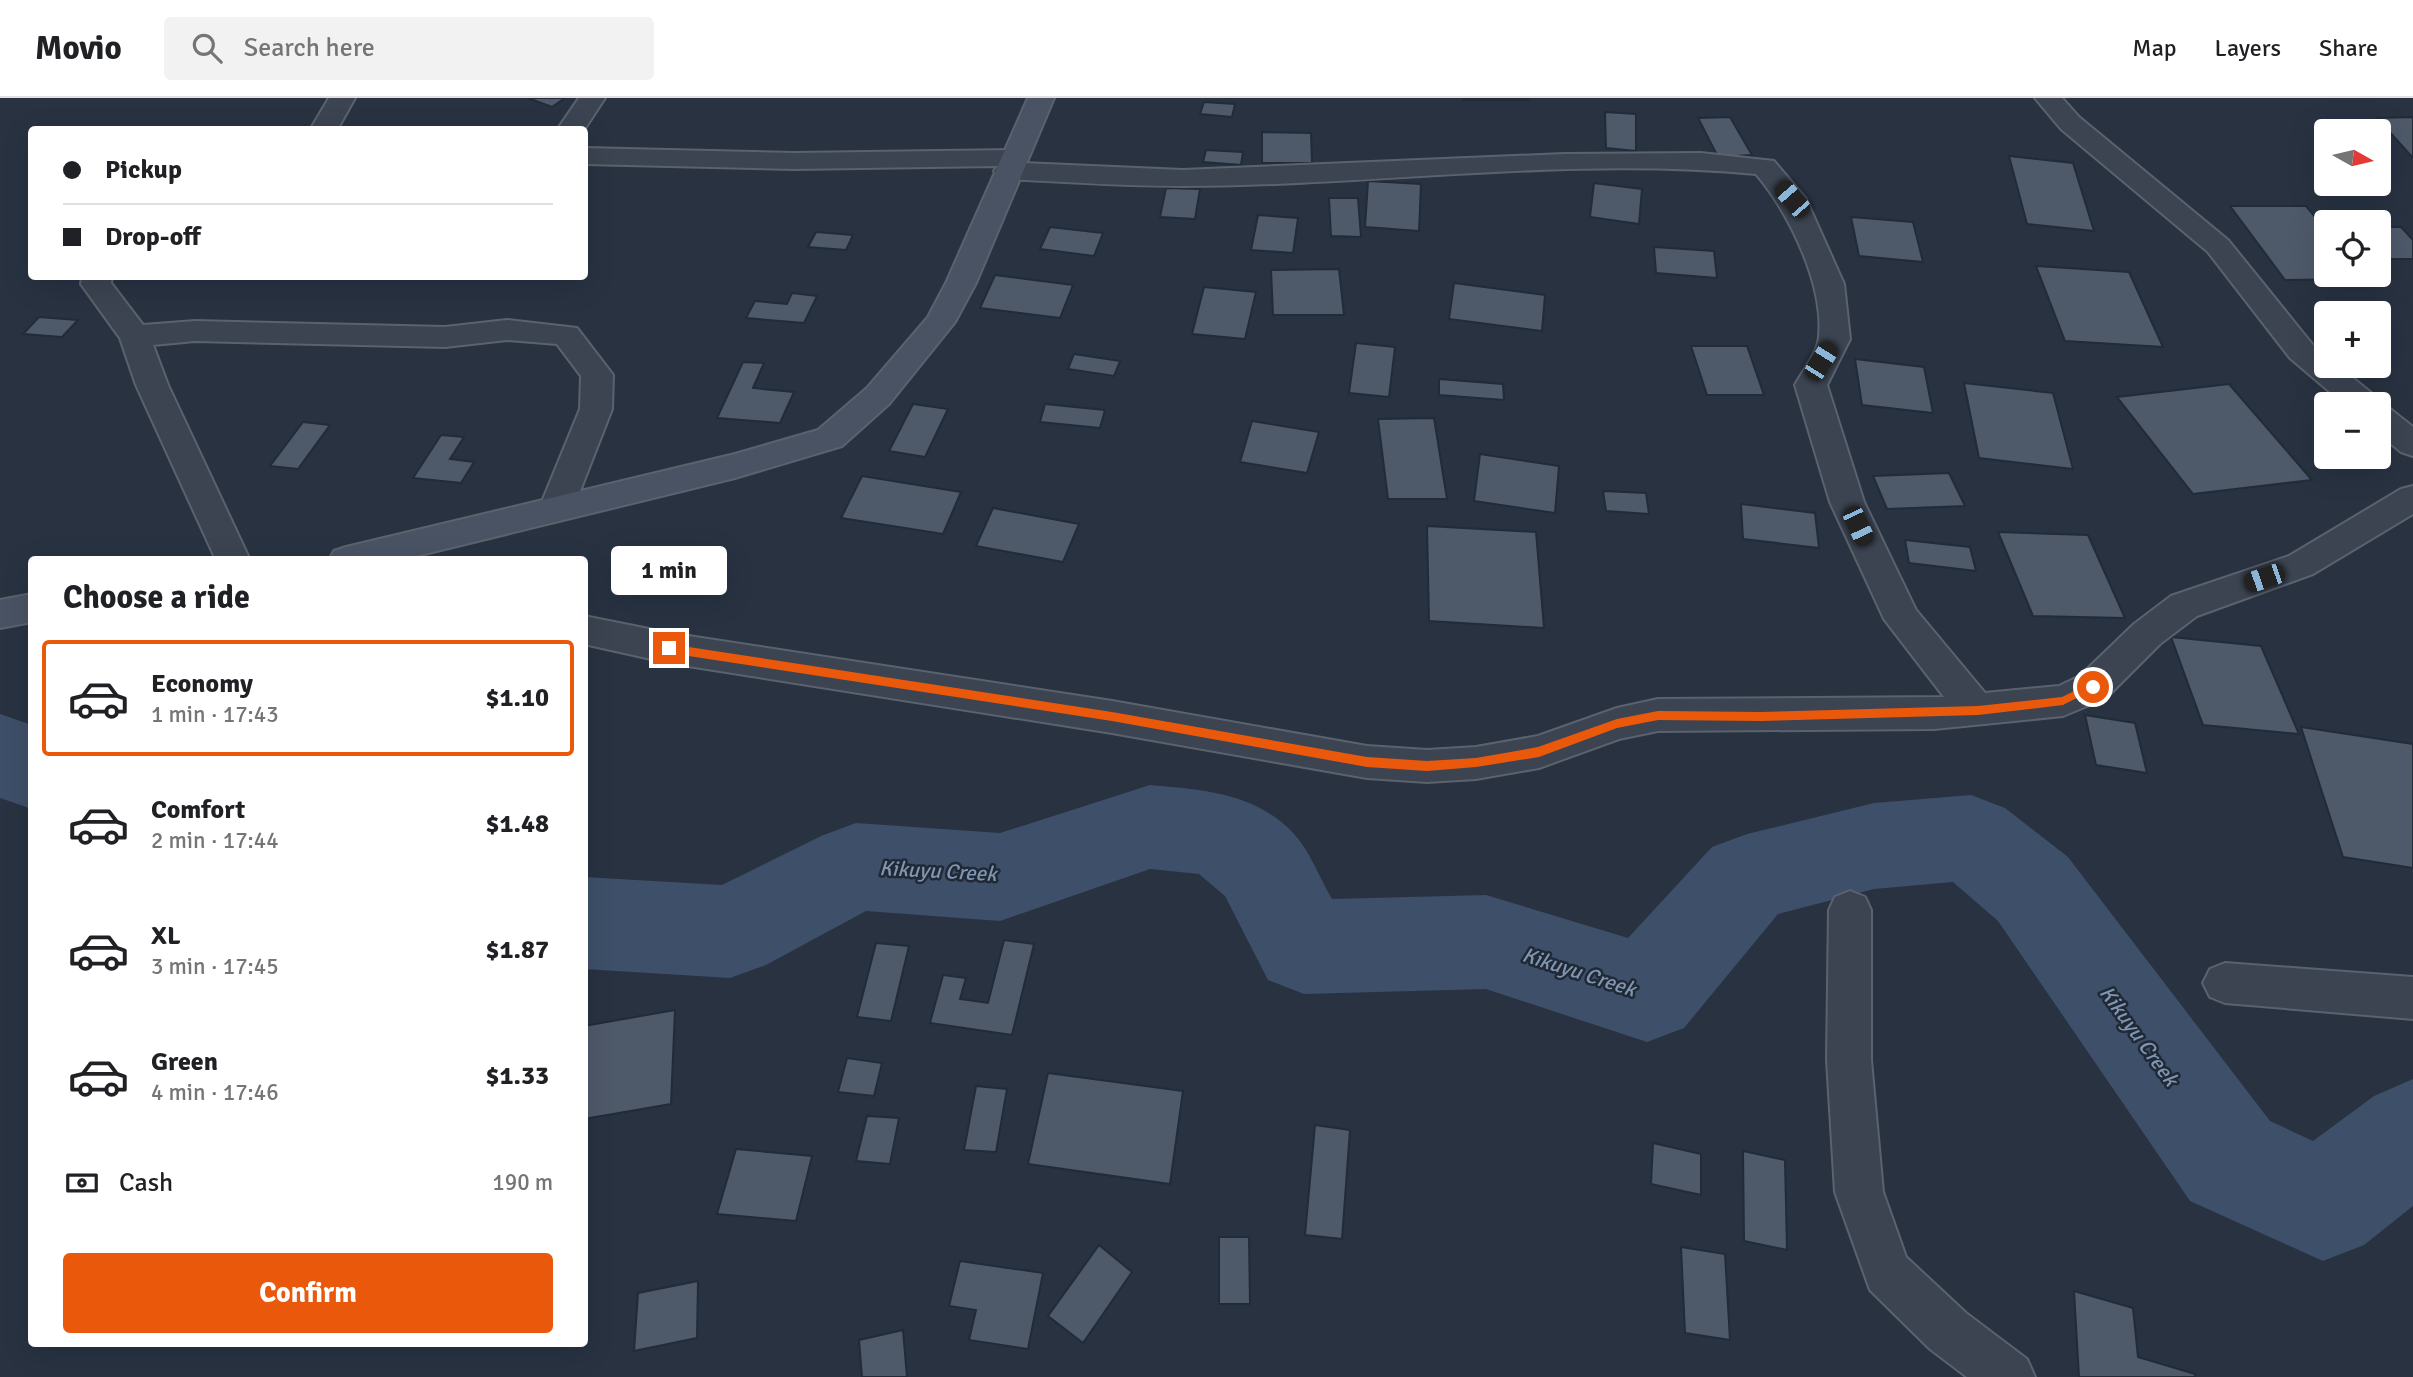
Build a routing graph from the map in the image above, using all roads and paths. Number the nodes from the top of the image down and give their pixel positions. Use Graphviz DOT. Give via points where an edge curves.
graph roads {
  1 [pos="342,98"];
  2 [pos="592,98"];
  3 [pos="1041,98"];
  4 [pos="2048,98"];
  5 [pos="325,126"];
  6 [pos="573,126"];
  7 [pos="588,156"];
  8 [pos="1010,165"];
  9 [pos="96,280"];
  10 [pos="135,336"];
  11 [pos="2350,392"];
  12 [pos="2391,426"];
  13 [pos="2413,444"];
  14 [pos="2413,498"];
  15 [pos="556,509"];
  16 [pos="231,556"];
  17 [pos="372,556"];
  18 [pos="28,609"];
  19 [pos="0,614"];
  20 [pos="588,631"];
  21 [pos="1978,711"];
  22 [pos="1850,910"];
  23 [pos="2225,983"];
  24 [pos="2413,998"];
  25 [pos="2009,1377"];
  1 -- 5 [label="street"];
  2 -- 6 [label="street"];
  3 -- 8 [label="street"];
  4 -- 11 [label="street" via="2070,123 2218,246 2301,351"];
  7 -- 8 [label="street"];
  8 -- 15 [label="street" via="940,322 878,397 830,438 736,466"];
  8 -- 21 [label="street" via="1183,178 1564,162 1702,161 1764,167 1792,199 1829,284 1835,339 1811,385 1847,502 1902,620"];
  9 -- 10 [label="street"];
  10 -- 15 [label="street" via="195,331 444,337 507,330 566,335 597,375 596,409"];
  10 -- 16 [label="street" via="152,385"];
  12 -- 13 [label="street"];
  14 -- 21 [label="street" via="2301,565 2184,606 2147,634 2093,687 2063,701"];
  15 -- 17 [label="street"];
  18 -- 19 [label="street"];
  20 -- 21 [label="street" via="680,650 1367,762 1427,766 1539,752 1617,724 1658,715"];
  22 -- 25 [label="street" via="1849,1060 1859,1192 1887,1273 1948,1331"];
  23 -- 24 [label="street"];
}
